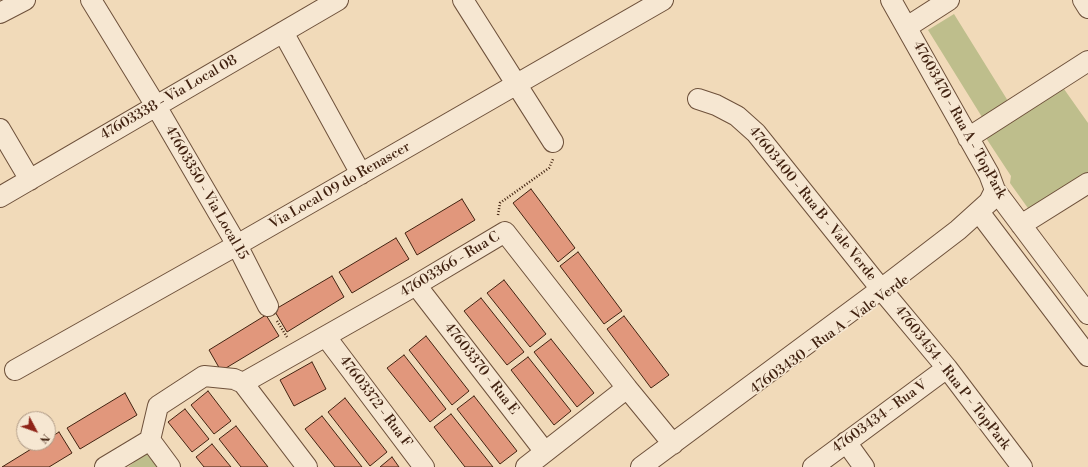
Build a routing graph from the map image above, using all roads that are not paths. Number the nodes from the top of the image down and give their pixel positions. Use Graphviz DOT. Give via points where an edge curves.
graph roads {
  1 [pos="25,0"];
  2 [pos="91,0"];
  3 [pos="338,0"];
  4 [pos="463,0"];
  5 [pos="663,0"];
  6 [pos="884,0"];
  7 [pos="891,0"];
  8 [pos="949,0"];
  9 [pos="1083,0"];
  10 [pos="1088,8"];
  11 [pos="0,13"];
  12 [pos="907,27"];
  13 [pos="283,32"];
  14 [pos="1088,61"];
  15 [pos="516,85"];
  16 [pos="698,99"];
  17 [pos="156,106"];
  18 [pos="0,130"];
  19 [pos="968,138"];
  20 [pos="553,142"];
  21 [pos="361,174"];
  22 [pos="30,180"];
  23 [pos="1088,183"];
  24 [pos="0,197"];
  25 [pos="989,204"];
  26 [pos="1021,225"];
  27 [pos="237,245"];
  28 [pos="416,285"];
  29 [pos="884,292"];
  30 [pos="268,306"];
  31 [pos="1088,314"];
  32 [pos="326,337"];
  33 [pos="1088,356"];
  34 [pos="947,368"];
  35 [pos="15,370"];
  36 [pos="243,383"];
  37 [pos="627,388"];
  38 [pos="150,440"];
  39 [pos="846,442"];
  40 [pos="673,444"];
  41 [pos="545,452"];
  42 [pos="105,467"];
  43 [pos="170,467"];
  44 [pos="307,467"];
  45 [pos="424,467"];
  46 [pos="526,467"];
  47 [pos="641,467"];
  48 [pos="652,467"];
  49 [pos="813,467"];
  50 [pos="864,467"];
  51 [pos="1022,467"];
  1 -- 11 [label="street"];
  2 -- 17 [label="street, 47603350 - Via Local 15"];
  3 -- 13 [label="street, 47603338 - Via Local 08"];
  4 -- 15 [label="street"];
  5 -- 15 [label="street, Via Local 09 do Renascer"];
  6 -- 25 [label="street" via="982,179"];
  7 -- 12 [label="street, 47603470 - Rua A - TopPark"];
  8 -- 12 [label="street"];
  9 -- 10 [label="street"];
  12 -- 19 [label="street, 47603470 - Rua A - TopPark"];
  13 -- 17 [label="street, 47603338 - Via Local 08"];
  13 -- 21 [label="street"];
  14 -- 19 [label="street"];
  15 -- 20 [label="street"];
  15 -- 21 [label="street, Via Local 09 do Renascer"];
  16 -- 29 [label="street, 47603400 - Rua B - Vale Verde" via="727,110 756,133"];
  17 -- 22 [label="street, 47603338 - Via Local 08"];
  17 -- 27 [label="street, 47603350 - Via Local 15"];
  18 -- 22 [label="street"];
  19 -- 25 [label="street, 47603470 - Rua A - TopPark" via="989,174"];
  21 -- 27 [label="street, Via Local 09 do Renascer"];
  22 -- 24 [label="street, 47603338 - Via Local 08"];
  23 -- 26 [label="street"];
  25 -- 26 [label="street, 47603470 - Rua A - TopPark"];
  25 -- 29 [label="street"];
  25 -- 33 [label="street, 47603470 - Rua A - TopPark"];
  26 -- 31 [label="street, 47603470 - Rua A - TopPark"];
  27 -- 30 [label="street, 47603350 - Via Local 15"];
  27 -- 35 [label="street, Via Local 09 do Renascer"];
  28 -- 32 [label="street, 47603366 - Rua C"];
  28 -- 37 [label="street, 47603366 - Rua C" via="505,232"];
  28 -- 41 [label="street, 47603370 - Rua E"];
  29 -- 34 [label="street, 47603454 - Rua P - TopPark"];
  29 -- 40 [label="street"];
  29 -- 48 [label="street, 47603430 - Rua A - Vale Verde"];
  32 -- 36 [label="street, 47603366 - Rua C"];
  32 -- 45 [label="street, 47603372 - Rua F"];
  34 -- 39 [label="street, 47603434 - Rua V"];
  34 -- 51 [label="street, 47603454 - Rua P - TopPark"];
  36 -- 38 [label="street" via="234,379 204,376 158,406"];
  36 -- 44 [label="street"];
  37 -- 40 [label="street, 47603366 - Rua C"];
  37 -- 41 [label="street"];
  38 -- 42 [label="street"];
  38 -- 43 [label="street"];
  39 -- 49 [label="street, 47603434 - Rua V"];
  39 -- 50 [label="street"];
  40 -- 47 [label="street"];
  41 -- 46 [label="street"];
}
